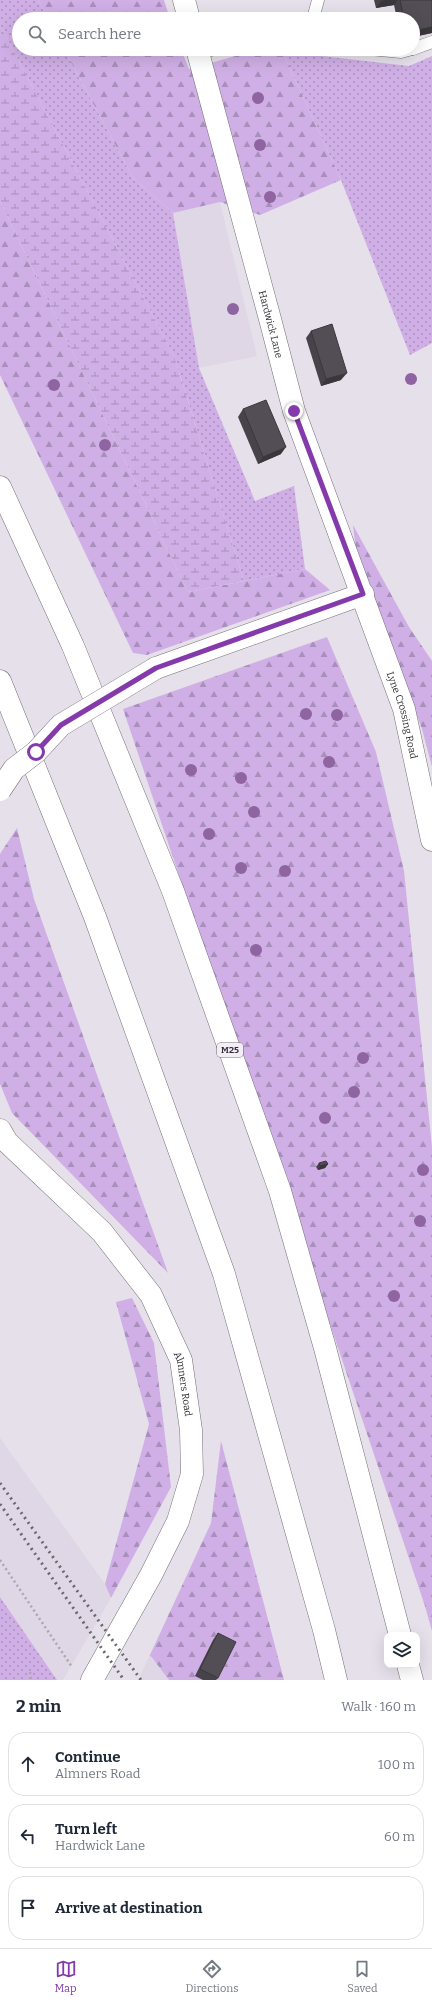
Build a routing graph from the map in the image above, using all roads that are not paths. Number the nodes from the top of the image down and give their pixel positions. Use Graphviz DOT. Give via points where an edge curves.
graph roads {
  1 [pos="184,0"];
  2 [pos="318,0"];
  3 [pos="187,12"];
  4 [pos="314,12"];
  5 [pos="432,42"];
  6 [pos="420,46"];
  7 [pos="205,56"];
  8 [pos="0,487"];
  9 [pos="363,594"];
  10 [pos="0,681"];
  11 [pos="0,790"];
  12 [pos="432,840"];
  13 [pos="0,1130"];
  14 [pos="399,1632"];
  15 [pos="409,1668"];
  16 [pos="84,1675"];
  17 [pos="336,1680"];
  18 [pos="412,1680"];
  1 -- 3 [label="main road"];
  2 -- 4 [label="lane"];
  5 -- 6 [label="lane"];
  7 -- 9 [label="main road, Hardwick Lane" via="294,411"];
  8 -- 14 [label="main road, M25" via="73,646 173,891 280,1191"];
  9 -- 11 [label="main road, bridge" via="156,668 61,725 36,752 14,769"];
  9 -- 12 [label="main road, Lyne Crossing Road" via="404,710"];
  10 -- 17 [label="main road" via="95,917 224,1274"];
  13 -- 16 [label="main road, Almners Road" via="7,1142 102,1232 151,1295 181,1360 191,1430 192,1474 178,1521 151,1575"];
  15 -- 18 [label="main road"];
}
